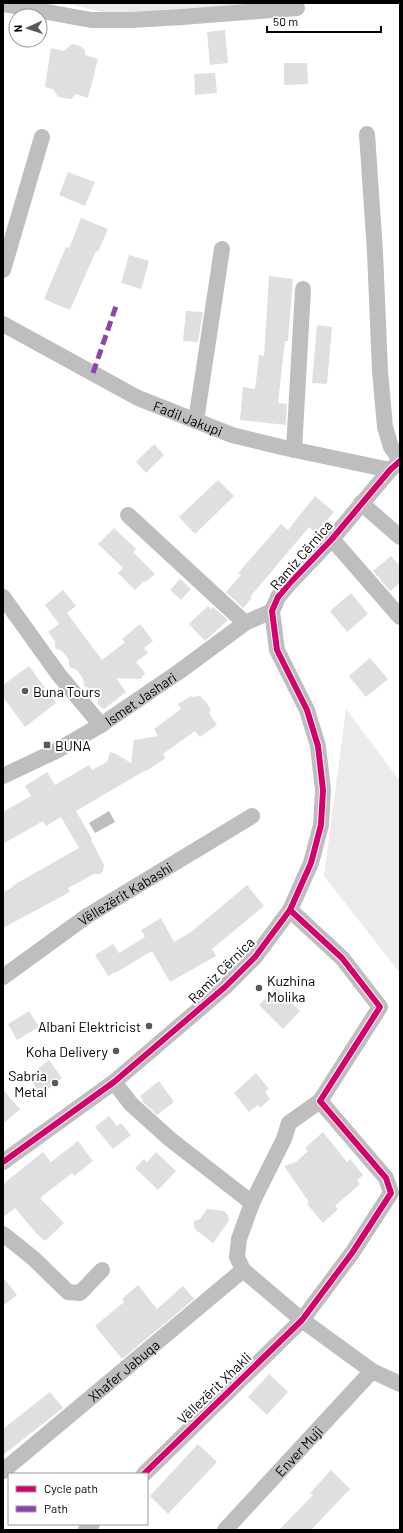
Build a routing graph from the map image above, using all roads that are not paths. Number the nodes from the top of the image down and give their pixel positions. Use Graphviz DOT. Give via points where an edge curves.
graph roads {
  1 [pos="3,4"];
  2 [pos="297,8"];
  3 [pos="367,134"];
  4 [pos="42,138"];
  5 [pos="222,249"];
  6 [pos="3,270"];
  7 [pos="303,289"];
  8 [pos="3,324"];
  9 [pos="196,421"];
  10 [pos="294,450"];
  11 [pos="396,464"];
  12 [pos="361,503"];
  13 [pos="128,515"];
  14 [pos="400,537"];
  15 [pos="332,540"];
  16 [pos="3,597"];
  17 [pos="272,611"];
  18 [pos="400,617"];
  19 [pos="245,623"];
  20 [pos="101,725"];
  21 [pos="3,776"];
  22 [pos="252,816"];
  23 [pos="290,910"];
  24 [pos="3,978"];
  25 [pos="114,1082"];
  26 [pos="320,1101"];
  27 [pos="3,1162"];
  28 [pos="252,1203"];
  29 [pos="3,1234"];
  30 [pos="102,1270"];
  31 [pos="243,1270"];
  32 [pos="302,1320"];
  33 [pos="372,1371"];
  34 [pos="400,1384"];
  35 [pos="3,1471"];
  36 [pos="145,1473"];
  37 [pos="225,1530"];
  1 -- 2 [label="street" via="91,20 182,18"];
  3 -- 11 [label="street" via="380,371 385,427"];
  4 -- 6 [label="street"];
  5 -- 9 [label="street"];
  7 -- 10 [label="street"];
  8 -- 9 [label="street, Fadil Jakupi" via="138,398"];
  9 -- 10 [label="street, Fadil Jakupi" via="232,435"];
  10 -- 11 [label="street, Fadil Jakupi"];
  11 -- 12 [label="street, Ramiz Cërnica"];
  12 -- 14 [label="street"];
  12 -- 15 [label="street, Ramiz Cërnica"];
  13 -- 19 [label="street"];
  15 -- 17 [label="street, Ramiz Cërnica" via="288,584"];
  15 -- 18 [label="street"];
  16 -- 20 [label="street" via="59,675"];
  17 -- 19 [label="street, Ismet Jashari"];
  17 -- 23 [label="street, Ramiz Cërnica" via="276,650 307,710 318,746 324,790 321,825 311,863"];
  19 -- 20 [label="street, Ismet Jashari"];
  20 -- 21 [label="street, Ismet Jashari" via="56,751"];
  22 -- 24 [label="street, Vëllezërit Kabashi" via="87,916"];
  23 -- 25 [label="street, Ramiz Cërnica" via="255,957 225,988"];
  23 -- 26 [label="street" via="342,958 380,1007"];
  25 -- 27 [label="street, Ramiz Cërnica"];
  25 -- 28 [label="street" via="131,1104 171,1140"];
  26 -- 28 [label="street" via="289,1123 284,1139"];
  26 -- 32 [label="street, Vëllezërit Xhakli" via="386,1178 391,1193 352,1253"];
  28 -- 31 [label="street" via="239,1239 238,1257"];
  29 -- 30 [label="street" via="33,1258 68,1292 80,1293"];
  31 -- 32 [label="street"];
  31 -- 35 [label="street, Xhafer Jabuqa"];
  32 -- 33 [label="street"];
  32 -- 36 [label="street, Vëllezërit Xhakli"];
  33 -- 34 [label="street"];
  33 -- 37 [label="street, Enver Muji"];
}
